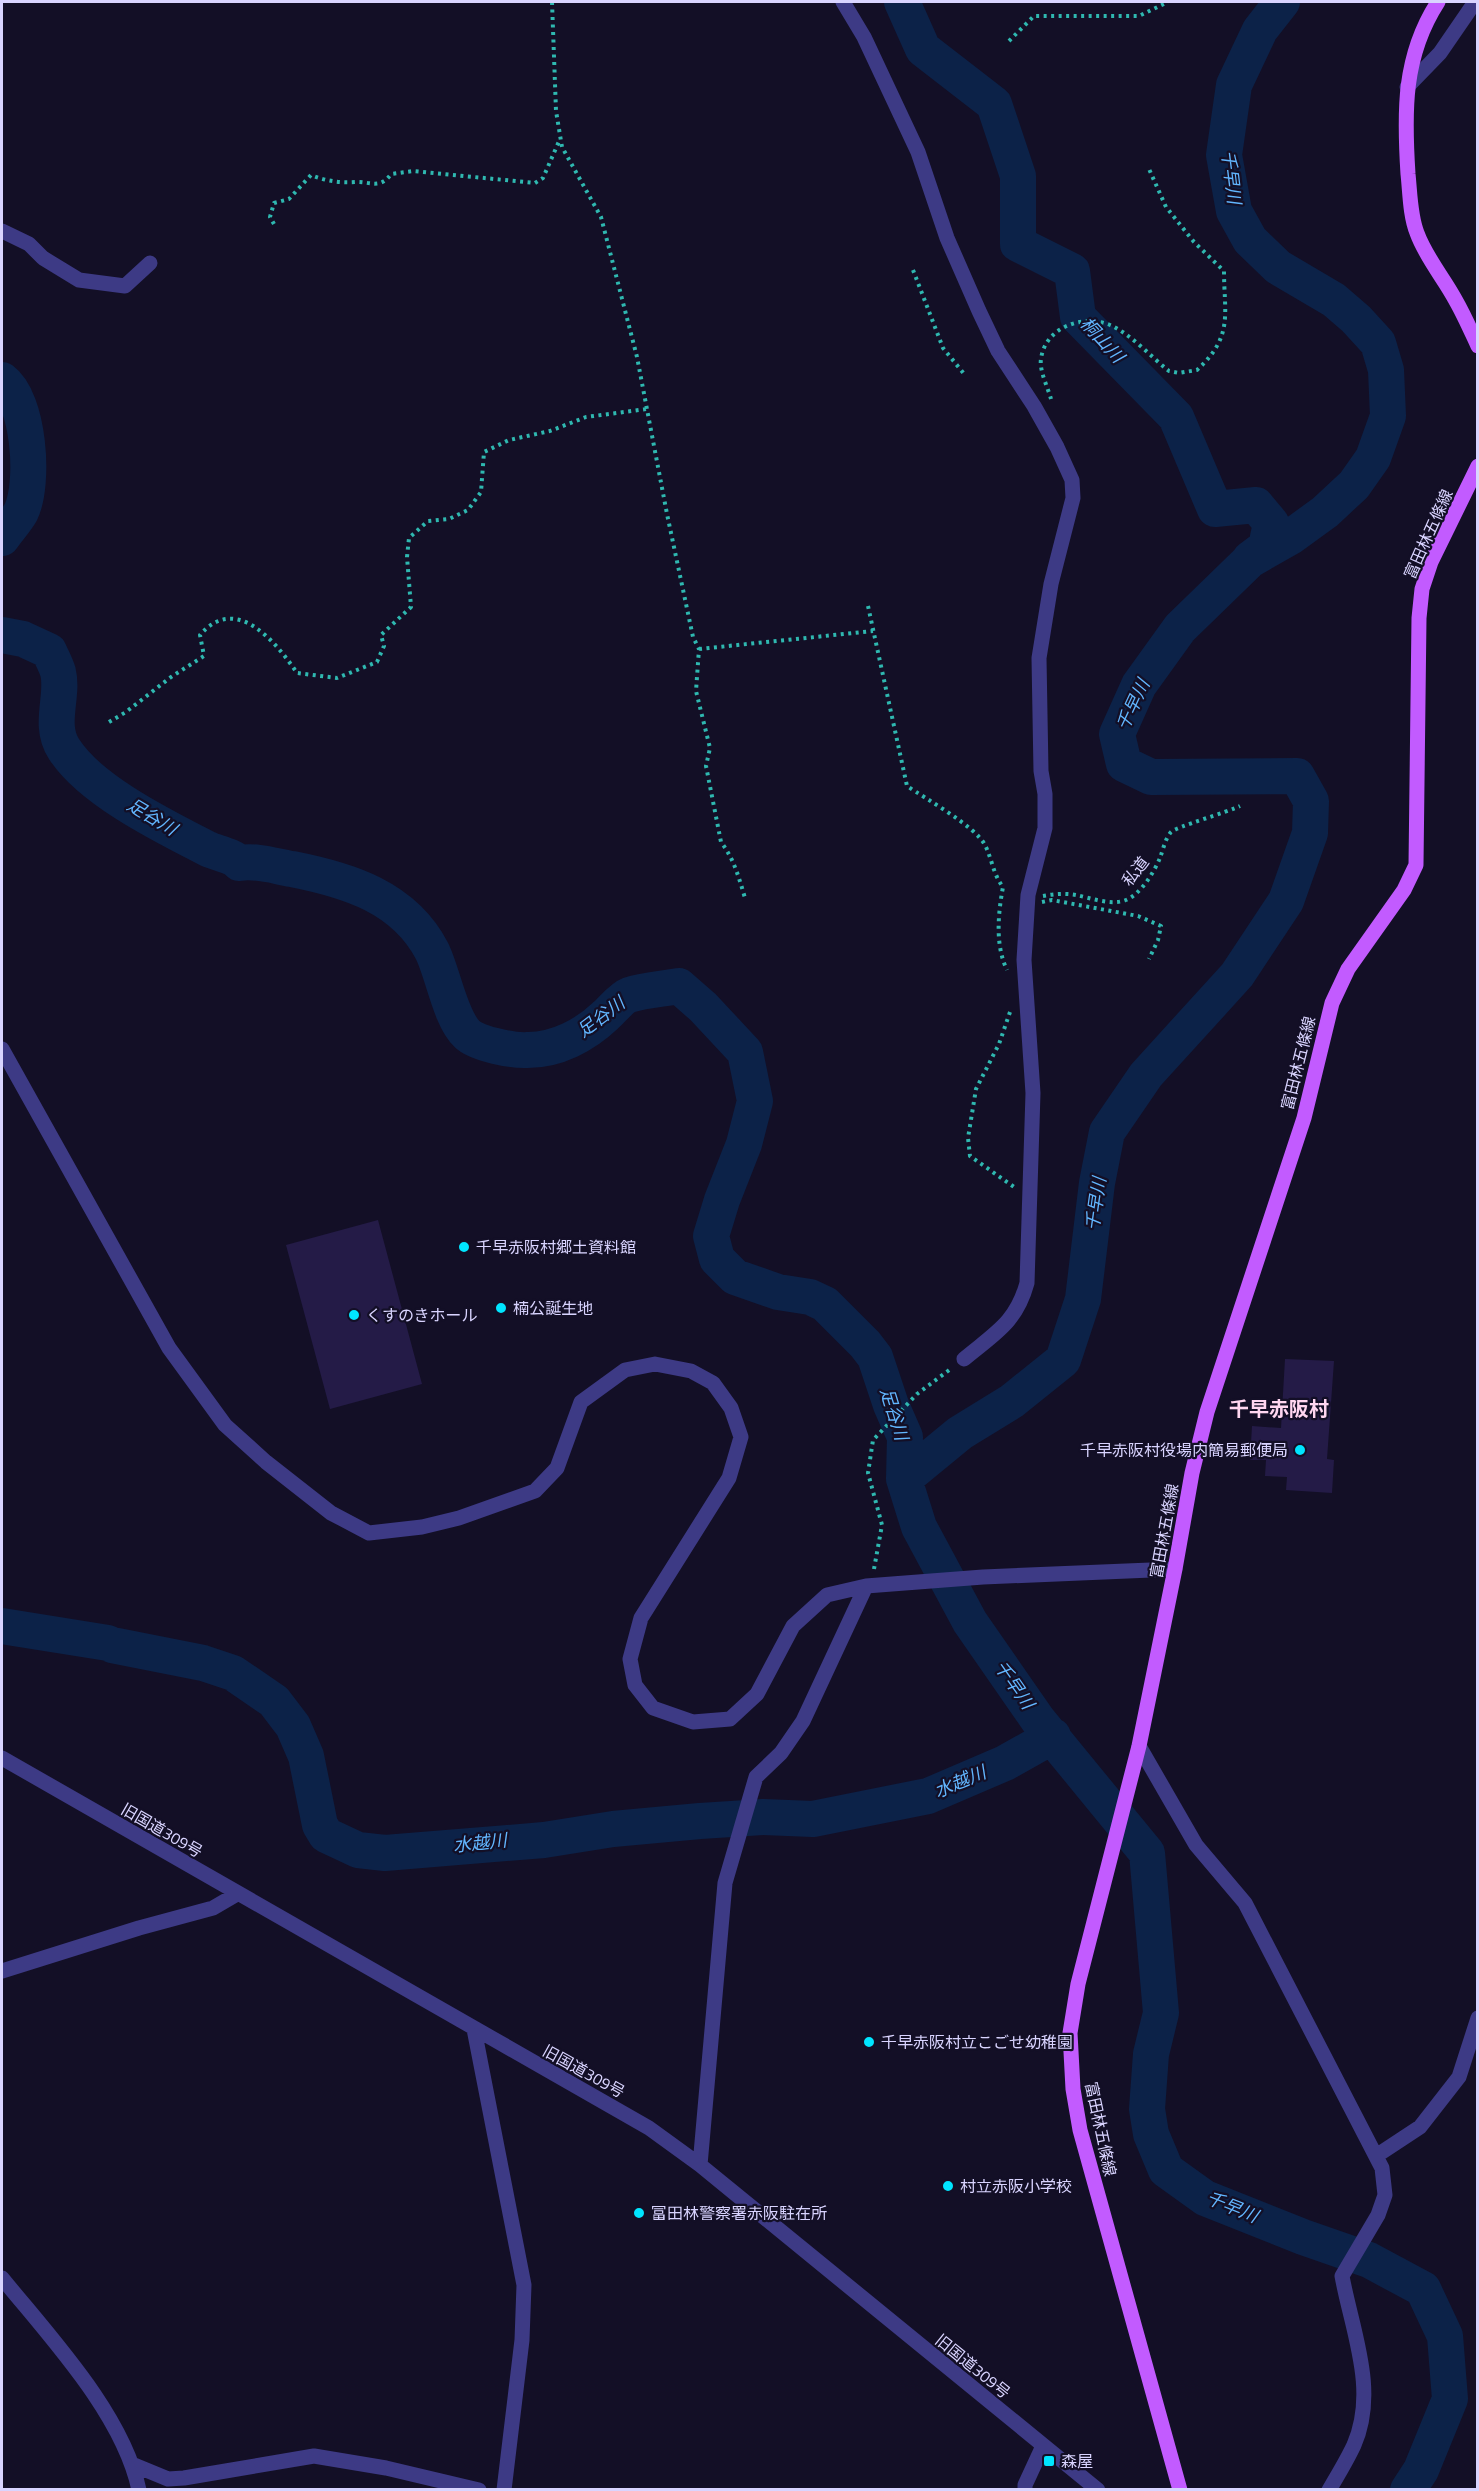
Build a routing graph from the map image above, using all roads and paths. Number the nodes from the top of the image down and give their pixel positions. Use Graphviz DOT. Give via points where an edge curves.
graph roads {
  1 [pos="552,2"];
  2 [pos="843,2"];
  3 [pos="1168,2"];
  4 [pos="1438,2"];
  5 [pos="1475,2"];
  6 [pos="1009,41"];
  7 [pos="1407,87"];
  8 [pos="560,138"];
  9 [pos="1149,169"];
  10 [pos="274,224"];
  11 [pos="2,231"];
  12 [pos="150,263"];
  13 [pos="913,270"];
  14 [pos="1478,346"];
  15 [pos="965,375"];
  16 [pos="1054,408"];
  17 [pos="647,409"];
  18 [pos="1478,466"];
  19 [pos="868,606"];
  20 [pos="873,631"];
  21 [pos="699,648"];
  22 [pos="109,722"];
  23 [pos="1240,806"];
  24 [pos="745,898"];
  25 [pos="1027,900"];
  26 [pos="1149,959"];
  27 [pos="1010,977"];
  28 [pos="1011,1007"];
  29 [pos="2,1049"];
  30 [pos="1029,1198"];
  31 [pos="964,1359"];
  32 [pos="1175,1569"];
  33 [pos="866,1586"];
  34 [pos="1139,1746"];
  35 [pos="2,1758"];
  36 [pos="237,1894"];
  37 [pos="2,1971"];
  38 [pos="1478,2018"];
  39 [pos="474,2029"];
  40 [pos="1376,2156"];
  41 [pos="700,2165"];
  42 [pos="2,2278"];
  43 [pos="8,2295"];
  44 [pos="1043,2446"];
  45 [pos="134,2465"];
  46 [pos="139,2490"];
  47 [pos="479,2490"];
  48 [pos="504,2490"];
  49 [pos="1025,2490"];
  50 [pos="1098,2490"];
  51 [pos="1180,2490"];
  52 [pos="1329,2490"];
  1 -- 8 [label="path"];
  2 -- 25 [label="street" via="864,37 918,152 947,238 998,351 1051,437 1072,480 1073,498 1050,584 1039,658 1045,828"];
  3 -- 6 [label="path" via="1139,16 1034,16"];
  4 -- 7 [label="main road" via="1424,24"];
  5 -- 7 [label="street" via="1440,53"];
  7 -- 14 [label="main road" via="1406,134 1416,232"];
  8 -- 10 [label="path" via="543,178 535,183 413,171 391,174 388,179 369,185 311,175 289,199 274,203 270,217"];
  8 -- 17 [label="path" via="601,217"];
  9 -- 16 [label="path" via="1166,207 1224,271 1227,314 1223,336 1197,370 1179,373 1169,371 1112,326 1094,320 1057,329 1040,360"];
  11 -- 12 [label="street" via="29,244 43,258 79,280 125,286"];
  13 -- 15 [label="path" via="943,348"];
  17 -- 21 [label="path" via="693,637"];
  17 -- 22 [label="path" via="586,417 550,431 509,440 484,452 481,492 468,510 449,519 428,520 409,538 411,608 381,635 384,646 377,662 337,678 297,673 275,643 255,626 243,620 221,621 210,624 200,635 204,657"];
  18 -- 32 [label="main road, 富田林五條線" via="1422,589 1416,866 1404,890 1348,969 1332,1003 1304,1118 1208,1412 1192,1473"];
  19 -- 20 [label="path"];
  20 -- 21 [label="path"];
  20 -- 27 [label="path" via="907,786 984,843 1003,887 998,914 999,948"];
  21 -- 24 [label="path" via="696,691 710,748 706,765 721,842 737,871"];
  23 -- 25 [label="path, 私道" via="1176,828 1169,834 1159,860 1142,886 1124,901 1100,901 1074,894"];
  25 -- 26 [label="path" via="1052,900 1138,916 1161,926"];
  25 -- 30 [label="street" via="1024,960 1033,1093"];
  28 -- 30 [label="path" via="999,1044 976,1089 968,1138 970,1156"];
  29 -- 33 [label="street" via="169,1348 225,1425 331,1513 369,1533 422,1527 485,1511 535,1491 557,1468 581,1402 625,1370 655,1364 691,1371 713,1383 731,1408 741,1437 729,1478 641,1618 630,1659 635,1685 653,1708 693,1722 730,1719 758,1694 794,1626 827,1595"];
  30 -- 31 [label="street" via="1027,1283 1021,1303 1011,1320"];
  31 -- 33 [label="path" via="917,1394 873,1440 868,1473 882,1525 874,1569"];
  32 -- 33 [label="street"];
  32 -- 34 [label="main road, 富田林五條線"];
  33 -- 41 [label="street" via="803,1721 781,1753 756,1777 725,1883"];
  34 -- 40 [label="street" via="1196,1845 1245,1903"];
  34 -- 51 [label="main road, 富田林五條線" via="1078,1984 1070,2033 1072,2089 1090,2170"];
  35 -- 36 [label="street, 旧国道309号"];
  36 -- 37 [label="street" via="213,1908"];
  36 -- 39 [label="street, 旧国道309号"];
  38 -- 40 [label="street" via="1459,2077 1420,2127"];
  39 -- 41 [label="street, 旧国道309号" via="649,2128"];
  39 -- 48 [label="street" via="524,2285 522,2340"];
  40 -- 52 [label="street" via="1382,2168 1385,2194 1374,2222 1342,2276 1361,2354 1365,2398 1355,2443"];
  41 -- 44 [label="street, 旧国道309号"];
  42 -- 43 [label="street"];
  43 -- 45 [label="street" via="68,2357"];
  44 -- 49 [label="street"];
  44 -- 50 [label="street, 旧国道309号"];
  45 -- 46 [label="street"];
  45 -- 47 [label="street" via="168,2479 314,2456"];
}
